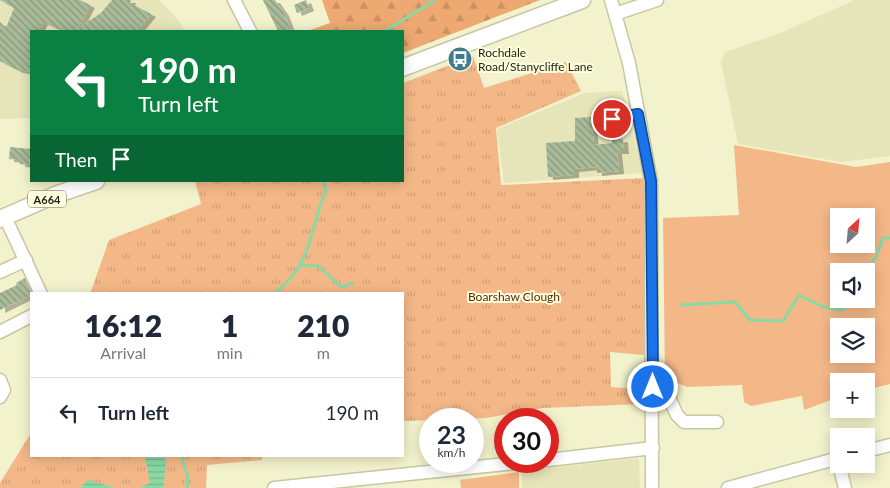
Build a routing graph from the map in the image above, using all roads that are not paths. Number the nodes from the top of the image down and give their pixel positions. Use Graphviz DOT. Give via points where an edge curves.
graph roads {
  1 [pos="234,0"];
  2 [pos="582,0"];
  3 [pos="611,0"];
  4 [pos="657,0"];
  5 [pos="615,14"];
  6 [pos="249,30"];
  7 [pos="404,67"];
  8 [pos="638,114"];
  9 [pos="598,120"];
  10 [pos="93,182"];
  11 [pos="3,218"];
  12 [pos="26,260"];
  13 [pos="0,272"];
  14 [pos="40,292"];
  15 [pos="30,317"];
  16 [pos="0,332"];
  17 [pos="0,380"];
  18 [pos="653,393"];
  19 [pos="0,396"];
  20 [pos="717,422"];
  21 [pos="890,446"];
  22 [pos="653,448"];
  23 [pos="875,449"];
  24 [pos="559,459"];
  25 [pos="830,462"];
  26 [pos="494,468"];
  27 [pos="842,473"];
  28 [pos="412,482"];
  29 [pos="736,487"];
  30 [pos="274,488"];
  31 [pos="652,488"];
  32 [pos="845,488"];
  1 -- 6 [label="street"];
  2 -- 7 [label="main road"];
  3 -- 5 [label="street"];
  4 -- 5 [label="street"];
  5 -- 8 [label="street" via="629,63"];
  8 -- 9 [label="street"];
  8 -- 18 [label="street" via="651,181"];
  10 -- 11 [label="main road, A664"];
  11 -- 12 [label="street"];
  12 -- 13 [label="street"];
  12 -- 14 [label="street"];
  15 -- 16 [label="street"];
  17 -- 19 [label="street" via="4,390"];
  18 -- 20 [label="street" via="668,395 684,422"];
  18 -- 22 [label="street"];
  21 -- 23 [label="street"];
  22 -- 24 [label="street"];
  22 -- 31 [label="street"];
  25 -- 29 [label="street"];
  26 -- 28 [label="street"];
  27 -- 32 [label="street"];
  28 -- 30 [label="street"];
}
